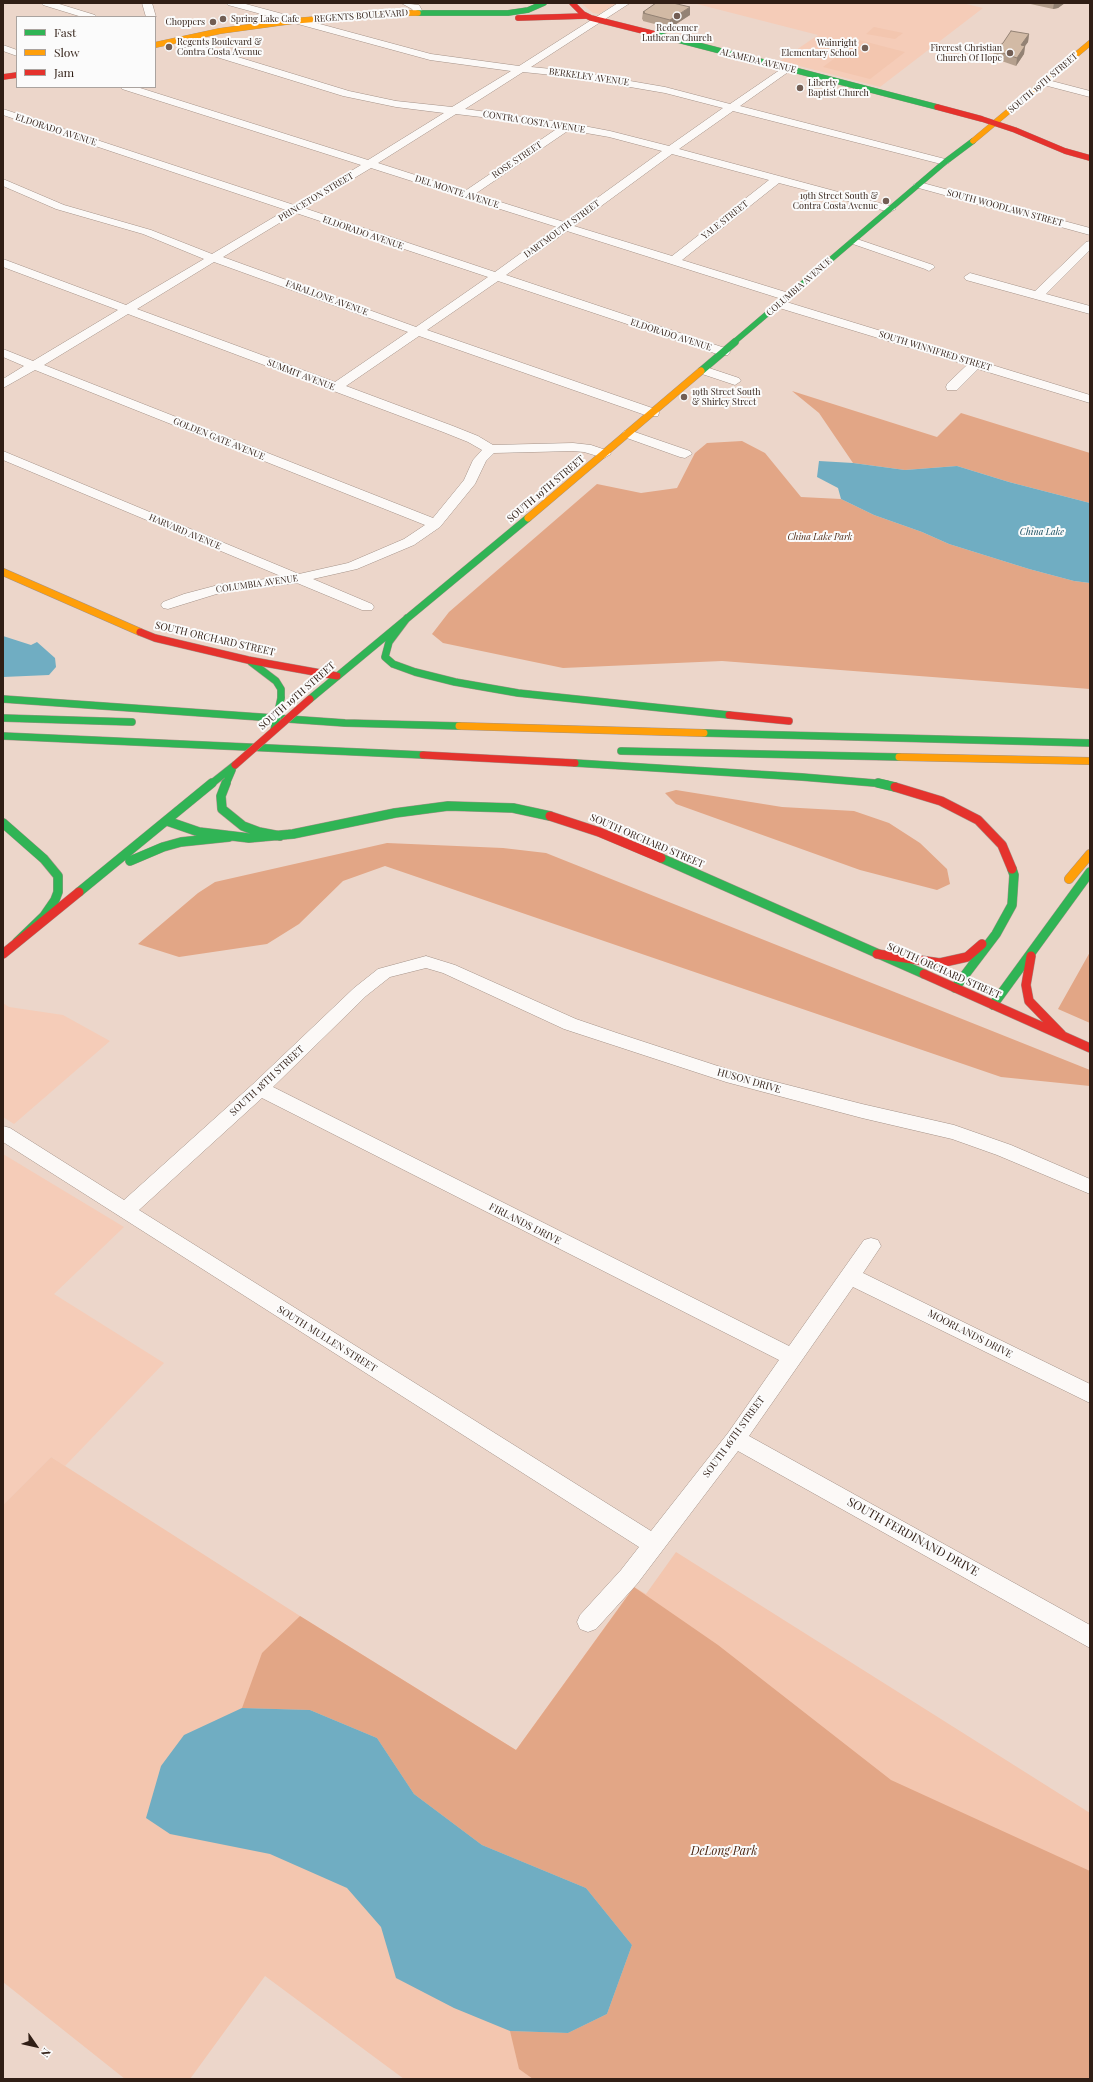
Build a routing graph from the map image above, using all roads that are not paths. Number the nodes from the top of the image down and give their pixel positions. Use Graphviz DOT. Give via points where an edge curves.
graph roads {
  1 [pos="46,3"];
  2 [pos="147,3"];
  3 [pos="231,3"];
  4 [pos="406,3"];
  5 [pos="544,3"];
  6 [pos="572,3"];
  7 [pos="625,3"];
  8 [pos="418,12"];
  9 [pos="449,12"];
  10 [pos="89,16"];
  11 [pos="151,16"];
  12 [pos="586,16"];
  13 [pos="293,20"];
  14 [pos="599,20"];
  15 [pos="178,40"];
  16 [pos="157,43"];
  17 [pos="1090,43"];
  18 [pos="3,48"];
  19 [pos="16,52"];
  20 [pos="522,68"];
  21 [pos="788,68"];
  22 [pos="16,75"];
  23 [pos="3,77"];
  24 [pos="1044,82"];
  25 [pos="129,88"];
  26 [pos="1090,94"];
  27 [pos="732,106"];
  28 [pos="454,111"];
  29 [pos="3,112"];
  30 [pos="996,123"];
  31 [pos="568,126"];
  32 [pos="671,150"];
  33 [pos="1090,158"];
  34 [pos="945,162"];
  35 [pos="370,164"];
  36 [pos="778,178"];
  37 [pos="3,182"];
  38 [pos="919,185"];
  39 [pos="466,195"];
  40 [pos="890,209"];
  41 [pos="294,210"];
  42 [pos="566,227"];
  43 [pos="1090,232"];
  44 [pos="854,241"];
  45 [pos="1090,244"];
  46 [pos="214,258"];
  47 [pos="673,261"];
  48 [pos="3,263"];
  49 [pos="929,267"];
  50 [pos="496,277"];
  51 [pos="970,277"];
  52 [pos="1038,295"];
  53 [pos="784,301"];
  54 [pos="128,310"];
  55 [pos="1090,310"];
  56 [pos="417,331"];
  57 [pos="724,352"];
  58 [pos="3,353"];
  59 [pos="976,364"];
  60 [pos="34,366"];
  61 [pos="703,370"];
  62 [pos="735,381"];
  63 [pos="3,384"];
  64 [pos="952,387"];
  65 [pos="335,388"];
  66 [pos="1090,399"];
  67 [pos="653,413"];
  68 [pos="629,434"];
  69 [pos="490,449"];
  70 [pos="604,454"];
  71 [pos="685,454"];
  72 [pos="3,455"];
  73 [pos="435,524"];
  74 [pos="3,573"];
  75 [pos="296,579"];
  76 [pos="168,605"];
  77 [pos="367,607"];
  78 [pos="407,618"];
  79 [pos="248,660"];
  80 [pos="337,676"];
  81 [pos="3,699"];
  82 [pos="3,718"];
  83 [pos="141,722"];
  84 [pos="801,722"];
  85 [pos="204,723"];
  86 [pos="345,723"];
  87 [pos="274,730"];
  88 [pos="981,730"];
  89 [pos="3,736"];
  90 [pos="1090,736"];
  91 [pos="1090,743"];
  92 [pos="186,744"];
  93 [pos="483,749"];
  94 [pos="610,751"];
  95 [pos="1090,761"];
  96 [pos="226,775"];
  97 [pos="167,821"];
  98 [pos="3,823"];
  99 [pos="280,836"];
  100 [pos="229,837"];
  101 [pos="1090,854"];
  102 [pos="106,870"];
  103 [pos="1090,872"];
  104 [pos="1061,889"];
  105 [pos="1049,914"];
  106 [pos="1044,933"];
  107 [pos="996,934"];
  108 [pos="17,942"];
  109 [pos="1032,949"];
  110 [pos="3,954"];
  111 [pos="878,954"];
  112 [pos="414,964"];
  113 [pos="955,988"];
  114 [pos="992,1005"];
  115 [pos="1062,1035"];
  116 [pos="1090,1048"];
  117 [pos="260,1089"];
  118 [pos="3,1133"];
  119 [pos="1090,1187"];
  120 [pos="126,1210"];
  121 [pos="871,1246"];
  122 [pos="850,1276"];
  123 [pos="792,1357"];
  124 [pos="1090,1394"];
  125 [pos="735,1439"];
  126 [pos="652,1544"];
  127 [pos="588,1622"];
  128 [pos="1090,1636"];
  1 -- 10 [label="street"];
  2 -- 11 [label="street"];
  3 -- 13 [label="street, BERKELEY AVENUE"];
  4 -- 8 [label="street" via="416,7"];
  5 -- 9 [label="main road, REGENTS BOULEVARD" via="528,10 508,13"];
  6 -- 12 [label="main road, ALAMEDA AVENUE"];
  7 -- 14 [label="street, PRINCETON STREET"];
  8 -- 9 [label="main road, REGENTS BOULEVARD"];
  8 -- 13 [label="main road, REGENTS BOULEVARD"];
  9 -- 12 [label="main road" via="520,19"];
  12 -- 14 [label="main road, ALAMEDA AVENUE"];
  13 -- 15 [label="main road, REGENTS BOULEVARD"];
  13 -- 20 [label="street, BERKELEY AVENUE" via="430,57"];
  14 -- 20 [label="street, PRINCETON STREET"];
  14 -- 21 [label="main road, ALAMEDA AVENUE"];
  15 -- 16 [label="main road, REGENTS BOULEVARD"];
  15 -- 28 [label="street, CONTRA COSTA AVENUE" via="340,92 396,104"];
  17 -- 24 [label="main road, SOUTH 19TH STREET"];
  18 -- 19 [label="street"];
  20 -- 27 [label="street, BERKELEY AVENUE" via="634,84"];
  20 -- 28 [label="street, PRINCETON STREET"];
  21 -- 27 [label="street, DARTMOUTH STREET"];
  21 -- 30 [label="main road, ALAMEDA AVENUE"];
  22 -- 23 [label="main road"];
  24 -- 26 [label="street"];
  24 -- 30 [label="main road, SOUTH 19TH STREET"];
  25 -- 35 [label="street, DEL MONTE AVENUE"];
  27 -- 32 [label="street, DARTMOUTH STREET"];
  27 -- 34 [label="street, BERKELEY AVENUE"];
  28 -- 31 [label="street, CONTRA COSTA AVENUE"];
  28 -- 35 [label="street, PRINCETON STREET"];
  29 -- 41 [label="street, ELDORADO AVENUE"];
  30 -- 33 [label="main road, ALAMEDA AVENUE" via="1065,151"];
  30 -- 34 [label="main road, COLUMBIA AVENUE"];
  31 -- 32 [label="street, CONTRA COSTA AVENUE"];
  31 -- 39 [label="street, ROSE STREET"];
  32 -- 36 [label="street, CONTRA COSTA AVENUE"];
  32 -- 42 [label="street, DARTMOUTH STREET"];
  34 -- 38 [label="main road, COLUMBIA AVENUE"];
  35 -- 39 [label="street, DEL MONTE AVENUE"];
  35 -- 41 [label="street, PRINCETON STREET"];
  36 -- 40 [label="street, CONTRA COSTA AVENUE"];
  36 -- 47 [label="street, YALE STREET"];
  37 -- 46 [label="street, FARALLONE AVENUE" via="60,207 141,230"];
  38 -- 40 [label="main road, COLUMBIA AVENUE"];
  38 -- 43 [label="street, SOUTH WOODLAWN STREET"];
  39 -- 42 [label="street, DEL MONTE AVENUE"];
  40 -- 44 [label="main road, COLUMBIA AVENUE"];
  41 -- 46 [label="street, PRINCETON STREET"];
  41 -- 50 [label="street, ELDORADO AVENUE"];
  42 -- 47 [label="street, DEL MONTE AVENUE"];
  42 -- 50 [label="street, DARTMOUTH STREET"];
  44 -- 49 [label="street"];
  44 -- 53 [label="main road, COLUMBIA AVENUE"];
  45 -- 52 [label="street"];
  46 -- 54 [label="street, PRINCETON STREET"];
  46 -- 56 [label="street, FARALLONE AVENUE"];
  47 -- 53 [label="street, DEL MONTE AVENUE"];
  48 -- 54 [label="street, SUMMIT AVENUE"];
  50 -- 56 [label="street, DARTMOUTH STREET"];
  50 -- 57 [label="street, ELDORADO AVENUE"];
  51 -- 52 [label="street"];
  52 -- 55 [label="street"];
  53 -- 57 [label="main road, COLUMBIA AVENUE"];
  53 -- 59 [label="street, SOUTH WINNIFRED STREET"];
  54 -- 60 [label="street, PRINCETON STREET"];
  54 -- 65 [label="street, SUMMIT AVENUE"];
  56 -- 65 [label="street, DARTMOUTH STREET"];
  56 -- 67 [label="street, FARALLONE AVENUE"];
  57 -- 61 [label="main road, COLUMBIA AVENUE"];
  58 -- 60 [label="street, GOLDEN GATE AVENUE"];
  59 -- 64 [label="street"];
  59 -- 66 [label="street, SOUTH WINNIFRED STREET"];
  60 -- 63 [label="street, PRINCETON STREET"];
  60 -- 73 [label="street, GOLDEN GATE AVENUE"];
  61 -- 62 [label="street"];
  61 -- 67 [label="main road, COLUMBIA AVENUE"];
  65 -- 69 [label="street, SUMMIT AVENUE" via="473,439"];
  67 -- 68 [label="main road, COLUMBIA AVENUE"];
  68 -- 70 [label="main road, COLUMBIA AVENUE"];
  68 -- 71 [label="street"];
  69 -- 70 [label="street" via="586,448"];
  69 -- 73 [label="street, COLUMBIA AVENUE" via="480,460 460,496"];
  70 -- 78 [label="main road, SOUTH 19TH STREET"];
  72 -- 75 [label="street, HARVARD AVENUE"];
  73 -- 75 [label="street, COLUMBIA AVENUE" via="409,542 380,555 352,566"];
  74 -- 79 [label="main road, SOUTH ORCHARD STREET" via="137,632 176,644"];
  75 -- 76 [label="street, COLUMBIA AVENUE" via="222,588"];
  75 -- 77 [label="street, HARVARD AVENUE"];
  78 -- 80 [label="main road, SOUTH 19TH STREET"];
  78 -- 84 [label="main road" via="389,642 386,657 393,664 415,672 518,693"];
  79 -- 80 [label="main road, SOUTH ORCHARD STREET"];
  79 -- 87 [label="main road, bridge" via="276,681 280,689 281,698"];
  80 -- 87 [label="main road, SOUTH 19TH STREET, bridge"];
  81 -- 86 [label="main road"];
  82 -- 83 [label="main road"];
  85 -- 86 [label="main road"];
  86 -- 91 [label="main road"];
  87 -- 96 [label="main road, SOUTH 19TH STREET, bridge"];
  88 -- 90 [label="main road"];
  89 -- 92 [label="main road"];
  92 -- 93 [label="main road"];
  92 -- 107 [label="main road" via="506,759 884,784 947,804 978,820 1002,845 1014,875 1012,905"];
  94 -- 95 [label="main road"];
  96 -- 97 [label="main road, SOUTH 19TH STREET"];
  96 -- 99 [label="main road" via="221,796 222,809 243,826"];
  97 -- 100 [label="main road, SOUTH ORCHARD STREET" via="188,830"];
  97 -- 102 [label="main road, SOUTH 19TH STREET"];
  98 -- 108 [label="main road" via="31,847 58,876 55,900 44,916"];
  99 -- 100 [label="main road, SOUTH ORCHARD STREET"];
  99 -- 111 [label="main road, SOUTH ORCHARD STREET" via="395,813 448,806 528,811 575,824 624,842"];
  100 -- 102 [label="main road" via="181,842"];
  101 -- 104 [label="main road"];
  102 -- 108 [label="main road, SOUTH 19TH STREET"];
  103 -- 106 [label="main road"];
  105 -- 106 [label="main road"];
  106 -- 109 [label="main road"];
  107 -- 111 [label="main road" via="967,957 940,963"];
  107 -- 113 [label="main road"];
  108 -- 110 [label="main road, SOUTH 19TH STREET"];
  109 -- 114 [label="main road"];
  109 -- 115 [label="main road" via="1026,985 1029,1001"];
  111 -- 113 [label="main road, SOUTH ORCHARD STREET"];
  112 -- 117 [label="street, SOUTH 18TH STREET" via="384,973 360,992"];
  112 -- 119 [label="street, HUSON DRIVE" via="426,962 448,969 570,1024 732,1077 954,1132 1004,1150"];
  113 -- 114 [label="main road, SOUTH ORCHARD STREET"];
  114 -- 115 [label="main road, SOUTH ORCHARD STREET"];
  115 -- 116 [label="main road, SOUTH ORCHARD STREET"];
  117 -- 120 [label="street, SOUTH 18TH STREET"];
  117 -- 123 [label="street, FIRLANDS DRIVE"];
  118 -- 120 [label="street, SOUTH MULLEN STREET"];
  120 -- 126 [label="street, SOUTH MULLEN STREET" via="490,1444"];
  121 -- 122 [label="street, SOUTH 16TH STREET"];
  122 -- 123 [label="street, SOUTH 16TH STREET"];
  122 -- 124 [label="street, MOORLANDS DRIVE"];
  123 -- 125 [label="street, SOUTH 16TH STREET"];
  125 -- 126 [label="street, SOUTH 16TH STREET"];
  125 -- 128 [label="street, SOUTH FERDINAND DRIVE"];
  126 -- 127 [label="street, SOUTH 16TH STREET" via="629,1576"];
}
